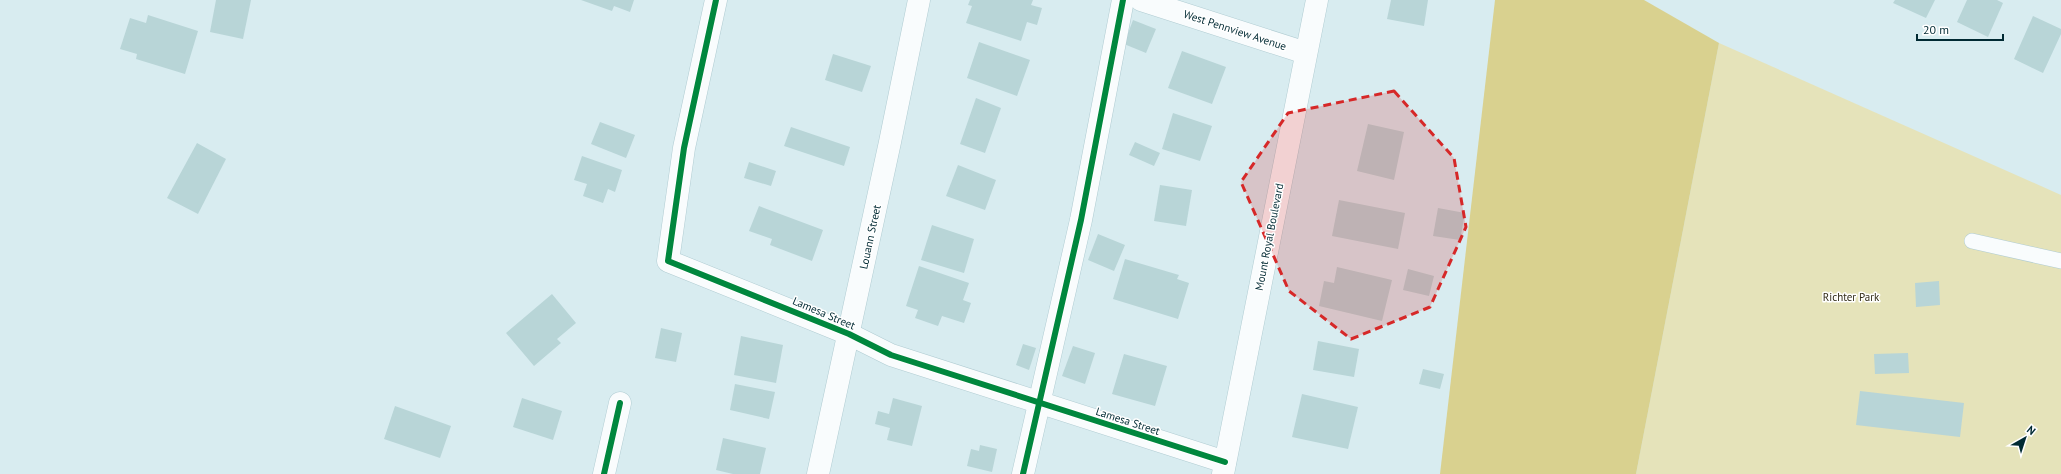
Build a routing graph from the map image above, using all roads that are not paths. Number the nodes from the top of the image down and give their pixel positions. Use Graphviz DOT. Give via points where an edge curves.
graph roads {
  1 [pos="716,0"];
  2 [pos="918,0"];
  3 [pos="1123,0"];
  4 [pos="1141,0"];
  5 [pos="1317,0"];
  6 [pos="1306,53"];
  7 [pos="1972,242"];
  8 [pos="2061,261"];
  9 [pos="849,334"];
  10 [pos="620,403"];
  11 [pos="1038,403"];
  12 [pos="1224,468"];
  13 [pos="604,474"];
  14 [pos="818,474"];
  15 [pos="1023,474"];
  1 -- 9 [label="street, Lamesa Street" via="684,148 668,261"];
  2 -- 9 [label="street, Louann Street"];
  3 -- 11 [label="street" via="1081,220"];
  4 -- 6 [label="street, West Pennview Avenue"];
  5 -- 6 [label="street, Mount Royal Boulevard"];
  6 -- 12 [label="street, Mount Royal Boulevard"];
  7 -- 8 [label="lane"];
  9 -- 11 [label="street, Lamesa Street" via="891,356"];
  9 -- 14 [label="street, Louann Street"];
  10 -- 13 [label="street"];
  11 -- 12 [label="street, Lamesa Street"];
  11 -- 15 [label="street"];
}
